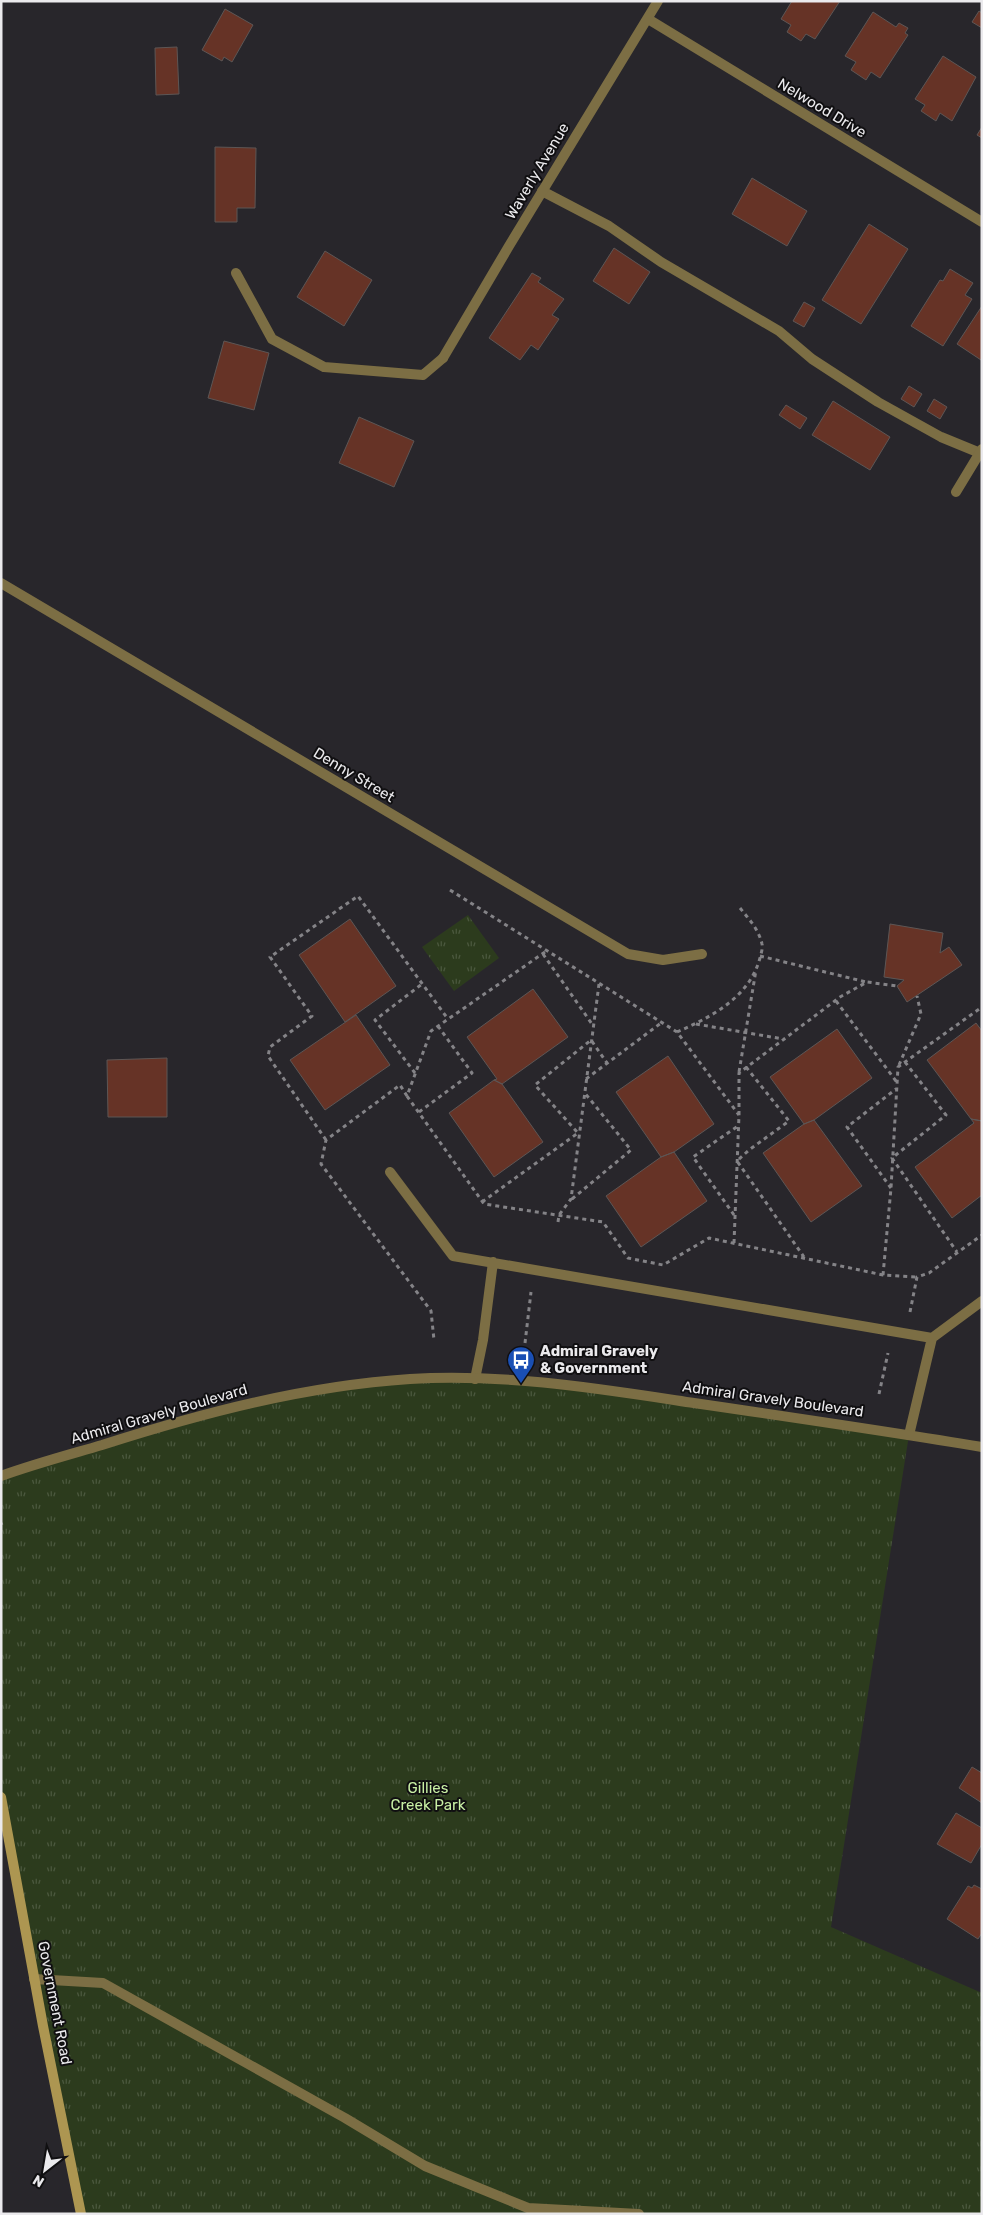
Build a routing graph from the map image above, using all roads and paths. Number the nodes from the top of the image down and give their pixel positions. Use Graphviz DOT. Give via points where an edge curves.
graph roads {
  1 [pos="658,1"];
  2 [pos="648,19"];
  3 [pos="542,191"];
  4 [pos="982,222"];
  5 [pos="236,273"];
  6 [pos="981,451"];
  7 [pos="956,492"];
  8 [pos="1,583"];
  9 [pos="450,890"];
  10 [pos="740,908"];
  11 [pos="544,953"];
  12 [pos="702,954"];
  13 [pos="760,956"];
  14 [pos="757,968"];
  15 [pos="868,982"];
  16 [pos="422,984"];
  17 [pos="599,984"];
  18 [pos="896,986"];
  19 [pos="917,996"];
  20 [pos="836,1000"];
  21 [pos="982,1007"];
  22 [pos="448,1019"];
  23 [pos="661,1023"];
  24 [pos="592,1024"];
  25 [pos="695,1024"];
  26 [pos="438,1026"];
  27 [pos="677,1032"];
  28 [pos="746,1033"];
  29 [pos="783,1039"];
  30 [pos="591,1040"];
  31 [pos="905,1062"];
  32 [pos="607,1063"];
  33 [pos="746,1066"];
  34 [pos="898,1067"];
  35 [pos="739,1073"];
  36 [pos="415,1074"];
  37 [pos="586,1079"];
  38 [pos="896,1082"];
  39 [pos="896,1089"];
  40 [pos="584,1092"];
  41 [pos="407,1096"];
  42 [pos="419,1112"];
  43 [pos="739,1115"];
  44 [pos="738,1126"];
  45 [pos="578,1133"];
  46 [pos="326,1140"];
  47 [pos="892,1158"];
  48 [pos="737,1162"];
  49 [pos="390,1172"];
  50 [pos="891,1188"];
  51 [pos="571,1199"];
  52 [pos="482,1202"];
  53 [pos="559,1215"];
  54 [pos="735,1216"];
  55 [pos="558,1222"];
  56 [pos="982,1235"];
  57 [pos="734,1243"];
  58 [pos="957,1252"];
  59 [pos="804,1258"];
  60 [pos="492,1262"];
  61 [pos="883,1275"];
  62 [pos="917,1278"];
  63 [pos="531,1291"];
  64 [pos="982,1301"];
  65 [pos="910,1312"];
  66 [pos="932,1338"];
  67 [pos="434,1340"];
  68 [pos="525,1342"];
  69 [pos="889,1348"];
  70 [pos="475,1379"];
  71 [pos="879,1394"];
  72 [pos="909,1435"];
  73 [pos="982,1447"];
  74 [pos="1,1476"];
  75 [pos="1,1797"];
  76 [pos="34,1979"];
  77 [pos="81,2214"];
  78 [pos="639,2214"];
  1 -- 2 [label="street, Waverly Avenue"];
  2 -- 3 [label="street, Waverly Avenue"];
  2 -- 4 [label="street, Nelwood Drive"];
  3 -- 5 [label="street, Waverly Avenue" via="443,358 423,375 324,368 272,339"];
  3 -- 6 [label="street" via="609,226 661,262 779,331 812,359 878,402 940,437"];
  6 -- 7 [label="street"];
  8 -- 12 [label="street, Denny Street" via="628,954 663,960"];
  9 -- 11 [label="path"];
  10 -- 13 [label="path" via="756,929 763,945"];
  11 -- 17 [label="path"];
  11 -- 22 [label="path"];
  11 -- 24 [label="path"];
  13 -- 14 [label="path"];
  13 -- 15 [label="path"];
  14 -- 25 [label="path" via="740,993 714,1014"];
  14 -- 28 [label="path"];
  15 -- 18 [label="path"];
  15 -- 20 [label="path"];
  16 -- 22 [label="path"];
  16 -- 36 [label="path" via="375,1020"];
  16 -- 46 [label="path" via="358,896 270,957 312,1016 270,1047 268,1056"];
  17 -- 23 [label="path"];
  17 -- 24 [label="path"];
  19 -- 34 [label="path" via="921,1014"];
  20 -- 29 [label="path"];
  20 -- 38 [label="path"];
  21 -- 31 [label="path"];
  22 -- 26 [label="path"];
  23 -- 27 [label="path"];
  23 -- 32 [label="path"];
  24 -- 30 [label="path"];
  25 -- 27 [label="path"];
  25 -- 28 [label="path"];
  26 -- 36 [label="path" via="431,1031"];
  26 -- 42 [label="path" via="472,1073"];
  27 -- 43 [label="path"];
  28 -- 29 [label="path"];
  28 -- 35 [label="path"];
  29 -- 33 [label="path"];
  30 -- 32 [label="path"];
  30 -- 37 [label="path"];
  30 -- 45 [label="path" via="535,1084"];
  31 -- 34 [label="path"];
  31 -- 47 [label="path" via="946,1115"];
  32 -- 37 [label="path"];
  33 -- 35 [label="path"];
  33 -- 48 [label="path" via="789,1121"];
  34 -- 38 [label="path"];
  35 -- 43 [label="path"];
  36 -- 41 [label="path"];
  37 -- 40 [label="path"];
  38 -- 39 [label="path"];
  39 -- 47 [label="path"];
  39 -- 50 [label="path" via="847,1127"];
  40 -- 45 [label="path"];
  40 -- 51 [label="path" via="631,1150"];
  41 -- 42 [label="path"];
  41 -- 46 [label="path" via="400,1085"];
  42 -- 52 [label="path"];
  43 -- 44 [label="path"];
  44 -- 48 [label="path"];
  44 -- 54 [label="path" via="693,1158"];
  45 -- 51 [label="path"];
  45 -- 52 [label="path"];
  46 -- 67 [label="path" via="321,1164 431,1311"];
  47 -- 50 [label="path"];
  47 -- 58 [label="path"];
  48 -- 54 [label="path"];
  48 -- 59 [label="path"];
  49 -- 60 [label="street" via="453,1256"];
  50 -- 61 [label="path"];
  51 -- 53 [label="path"];
  52 -- 53 [label="path"];
  53 -- 55 [label="path"];
  53 -- 57 [label="path" via="603,1222 628,1258 663,1265 709,1238"];
  54 -- 57 [label="path"];
  56 -- 58 [label="path"];
  57 -- 59 [label="path"];
  58 -- 62 [label="path"];
  59 -- 61 [label="path"];
  60 -- 66 [label="street"];
  60 -- 70 [label="street"];
  61 -- 62 [label="path"];
  62 -- 65 [label="path"];
  63 -- 68 [label="path"];
  64 -- 66 [label="street"];
  66 -- 72 [label="street"];
  69 -- 71 [label="path"];
  70 -- 72 [label="street, Admiral Gravely Boulevard" via="624,1392"];
  70 -- 74 [label="street, Admiral Gravely Boulevard" via="410,1379 246,1403"];
  72 -- 73 [label="street, Admiral Gravely Boulevard"];
  75 -- 76 [label="main road, Government Road"];
  76 -- 77 [label="main road, Government Road"];
  76 -- 78 [label="street" via="103,1983 425,2166 528,2208"];
}
